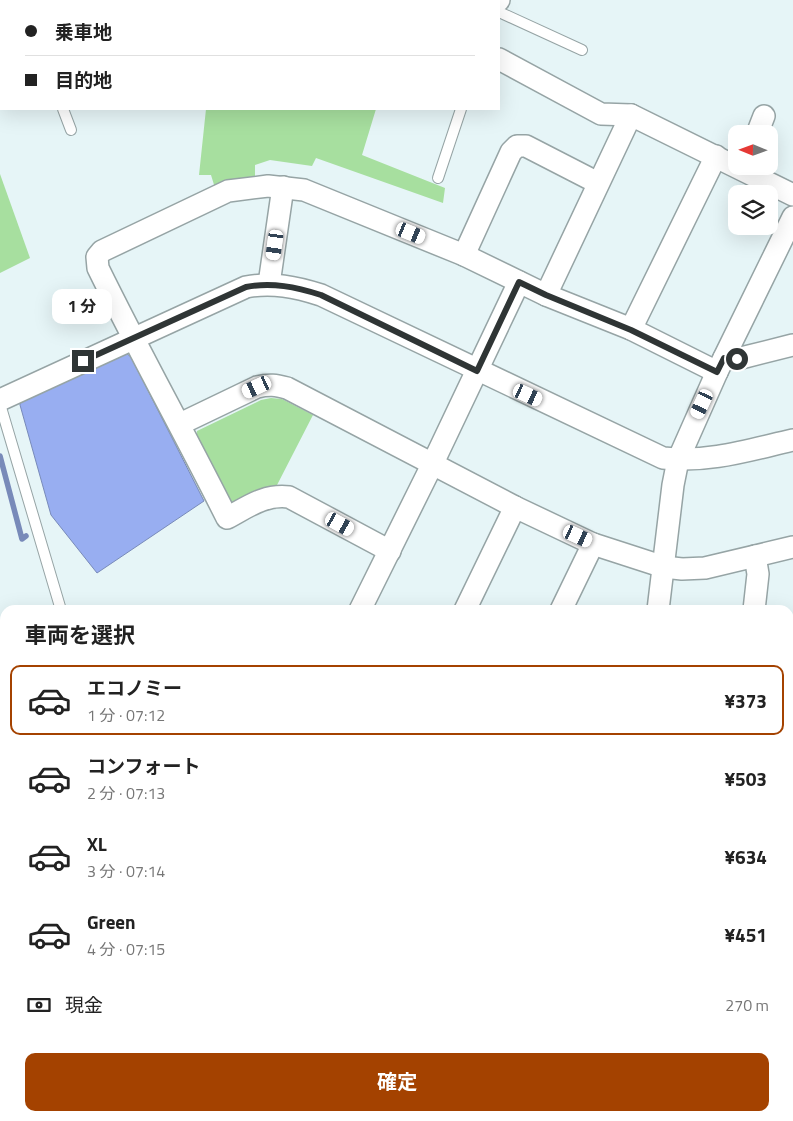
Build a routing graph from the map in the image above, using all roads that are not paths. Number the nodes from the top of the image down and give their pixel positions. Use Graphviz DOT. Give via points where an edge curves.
graph roads {
  1 [pos="500,12"];
  2 [pos="582,50"];
  3 [pos="500,60"];
  4 [pos="63,110"];
  5 [pos="461,110"];
  6 [pos="631,115"];
  7 [pos="72,130"];
  8 [pos="716,156"];
  9 [pos="728,161"];
  10 [pos="756,175"];
  11 [pos="438,178"];
  12 [pos="598,183"];
  13 [pos="283,187"];
  14 [pos="793,196"];
  15 [pos="793,218"];
  16 [pos="464,255"];
  17 [pos="519,282"];
  18 [pos="270,284"];
  19 [pos="546,295"];
  20 [pos="631,330"];
  21 [pos="132,338"];
  22 [pos="793,345"];
  23 [pos="720,365"];
  24 [pos="477,371"];
  25 [pos="0,400"];
  26 [pos="0,404"];
  27 [pos="180,424"];
  28 [pos="793,440"];
  29 [pos="678,460"];
  30 [pos="432,464"];
  31 [pos="515,507"];
  32 [pos="593,544"];
  33 [pos="793,547"];
  34 [pos="390,551"];
  35 [pos="755,556"];
  36 [pos="664,566"];
  37 [pos="60,605"];
  38 [pos="363,605"];
  39 [pos="467,605"];
  40 [pos="563,605"];
  41 [pos="659,605"];
  42 [pos="755,605"];
  1 -- 2 [label="lane"];
  3 -- 6 [label="street" via="601,114"];
  4 -- 7 [label="lane"];
  5 -- 11 [label="lane"];
  6 -- 8 [label="street"];
  6 -- 12 [label="street"];
  8 -- 9 [label="street"];
  8 -- 20 [label="street"];
  10 -- 14 [label="street"];
  12 -- 16 [label="street" via="526,146 517,146 511,152"];
  12 -- 19 [label="street"];
  13 -- 16 [label="street" via="304,190"];
  13 -- 18 [label="street"];
  13 -- 21 [label="street" via="228,191 102,251 97,257 98,268"];
  15 -- 23 [label="street"];
  16 -- 17 [label="street"];
  17 -- 19 [label="street"];
  17 -- 24 [label="street"];
  18 -- 21 [label="street" via="246,287"];
  18 -- 24 [label="street" via="296,287 321,295"];
  19 -- 20 [label="street"];
  20 -- 23 [label="street"];
  21 -- 25 [label="street"];
  21 -- 27 [label="street"];
  22 -- 23 [label="street"];
  23 -- 29 [label="street"];
  24 -- 29 [label="street" via="663,458"];
  24 -- 30 [label="street"];
  26 -- 37 [label="lane"];
  27 -- 30 [label="street" via="257,387 277,385"];
  27 -- 34 [label="street" via="227,518 266,498 289,497"];
  28 -- 29 [label="street" via="716,458"];
  29 -- 36 [label="street"];
  30 -- 31 [label="street"];
  30 -- 34 [label="street"];
  31 -- 32 [label="street"];
  31 -- 39 [label="street"];
  32 -- 36 [label="street"];
  32 -- 40 [label="street"];
  33 -- 35 [label="street"];
  34 -- 38 [label="street"];
  35 -- 36 [label="street" via="705,568"];
  35 -- 42 [label="street" via="758,574"];
  36 -- 41 [label="street"];
}
